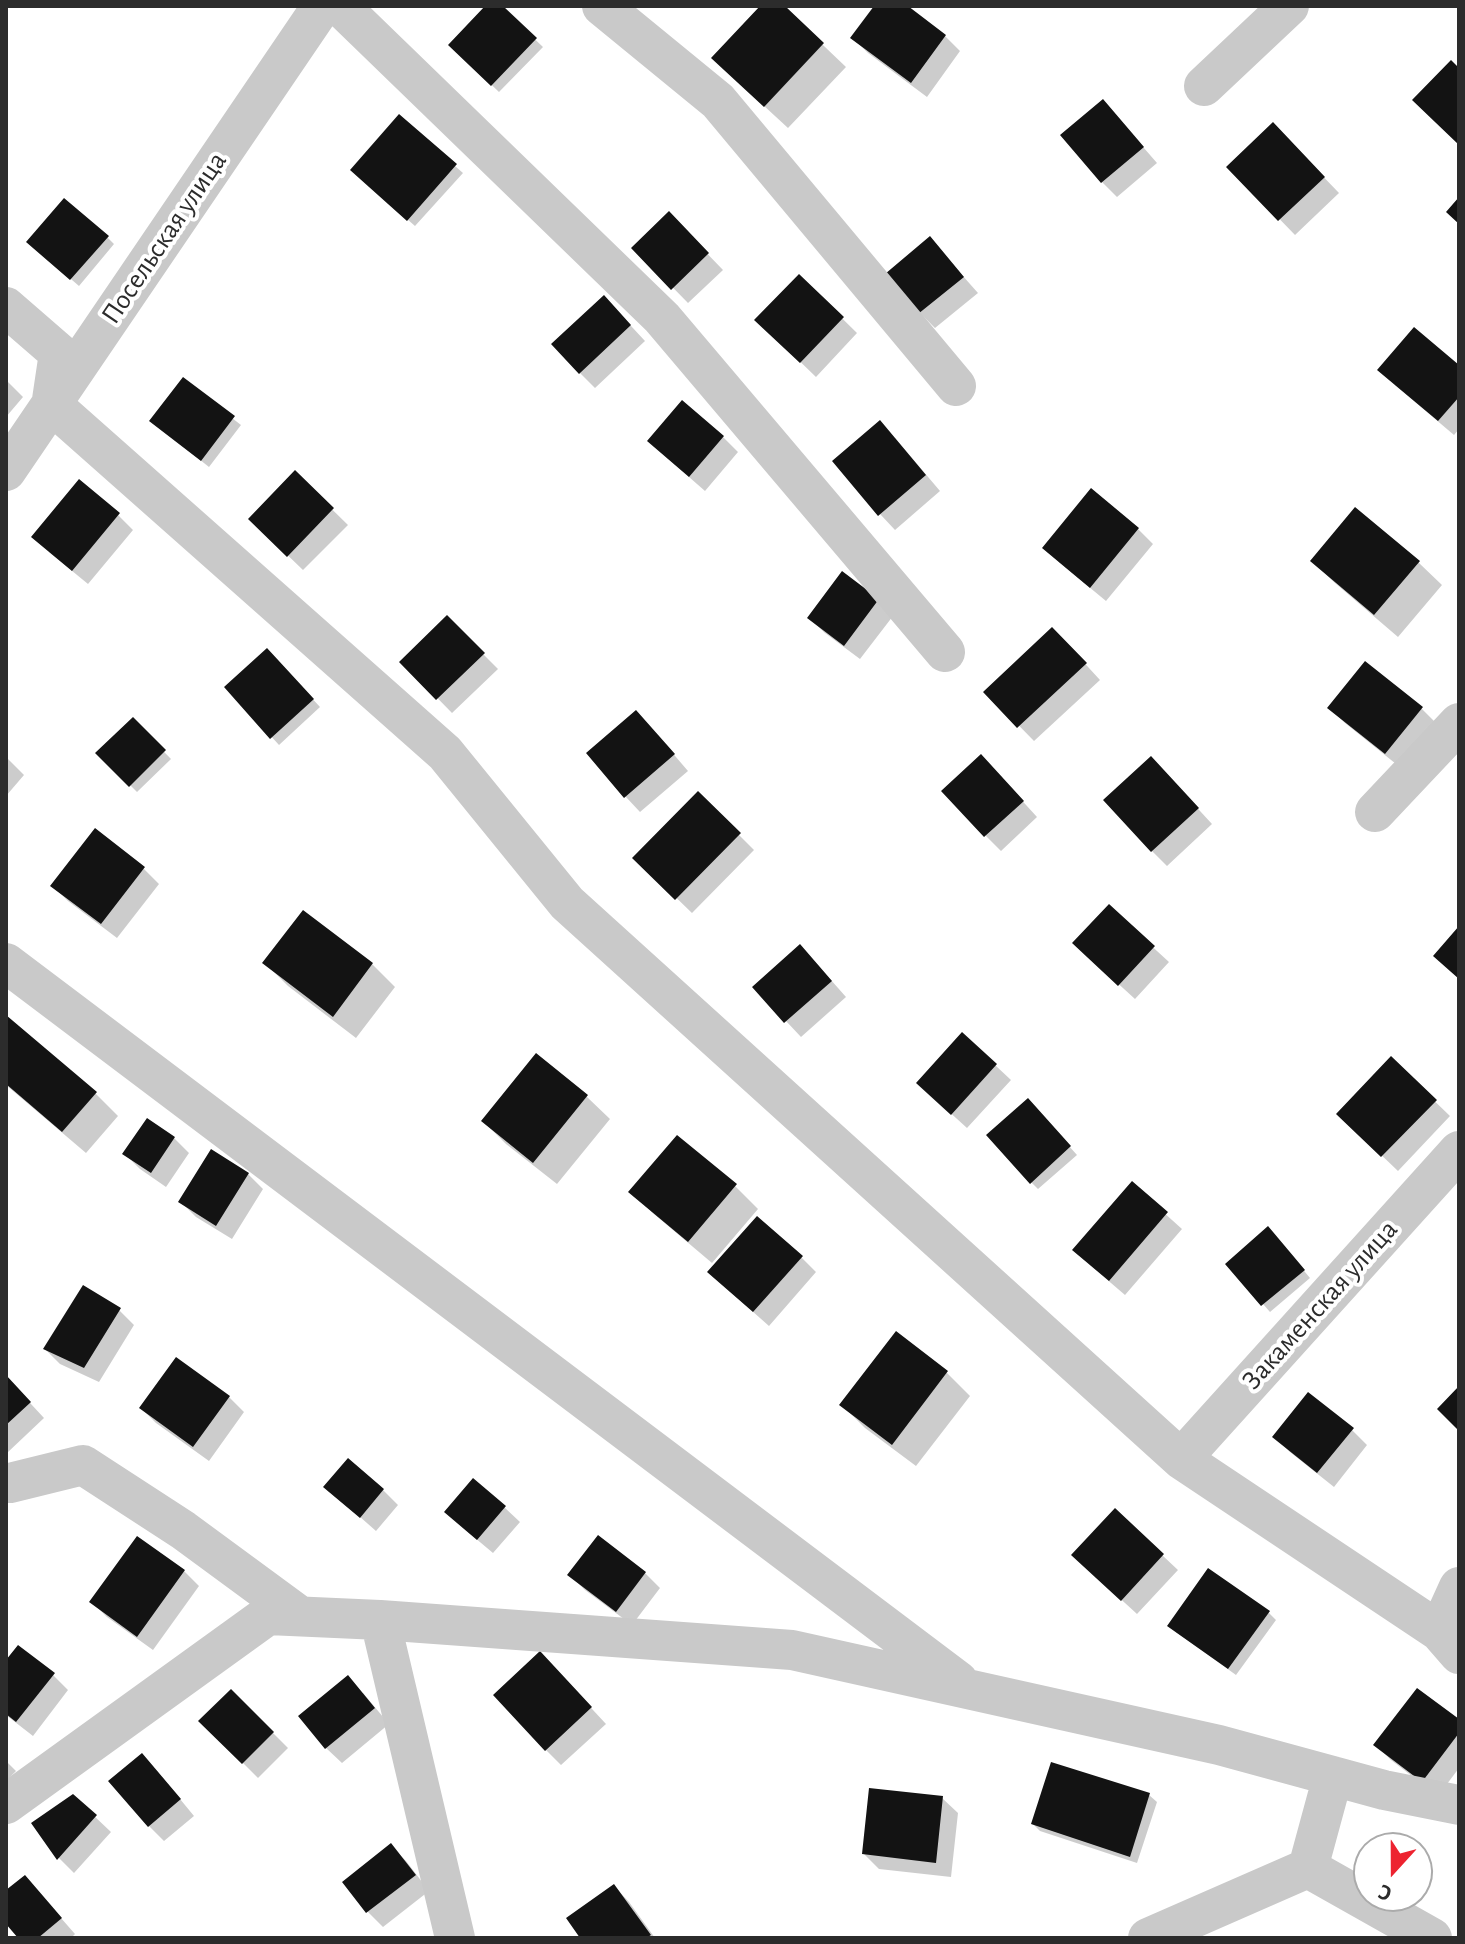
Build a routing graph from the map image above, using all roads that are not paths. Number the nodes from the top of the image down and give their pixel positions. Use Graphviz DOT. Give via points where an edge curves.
graph roads {
  1 [pos="322,6"];
  2 [pos="340,6"];
  3 [pos="602,6"];
  4 [pos="1289,6"];
  5 [pos="1204,86"];
  6 [pos="6,307"];
  7 [pos="956,386"];
  8 [pos="51,404"];
  9 [pos="6,471"];
  10 [pos="945,652"];
  11 [pos="1459,723"];
  12 [pos="1375,812"];
  13 [pos="6,963"];
  14 [pos="1459,1151"];
  15 [pos="1181,1459"];
  16 [pos="10,1483"];
  17 [pos="1459,1587"];
  18 [pos="300,1616"];
  19 [pos="380,1620"];
  20 [pos="1449,1642"];
  21 [pos="967,1688"];
  22 [pos="1333,1776"];
  23 [pos="6,1804"];
  24 [pos="1459,1805"];
  25 [pos="1308,1868"];
  26 [pos="1210,1926"];
  27 [pos="455,1938"];
  28 [pos="1148,1938"];
  29 [pos="1432,1938"];
  1 -- 8 [label="street, Посельская улица"];
  2 -- 10 [label="street" via="662,318"];
  3 -- 7 [label="street" via="718,101"];
  4 -- 5 [label="street"];
  6 -- 8 [label="street" via="59,353"];
  8 -- 9 [label="street, Посельская улица"];
  8 -- 15 [label="street" via="445,753 567,903"];
  11 -- 12 [label="street"];
  13 -- 21 [label="street"];
  14 -- 15 [label="street, Закаменская улица"];
  15 -- 20 [label="street"];
  16 -- 18 [label="street" via="83,1465"];
  17 -- 20 [label="street"];
  18 -- 19 [label="street"];
  18 -- 23 [label="street" via="268,1615"];
  19 -- 21 [label="street" via="792,1650"];
  19 -- 27 [label="street"];
  21 -- 22 [label="street"];
  22 -- 24 [label="street"];
  22 -- 25 [label="street"];
  25 -- 26 [label="street"];
  25 -- 29 [label="street"];
  26 -- 28 [label="street"];
}
